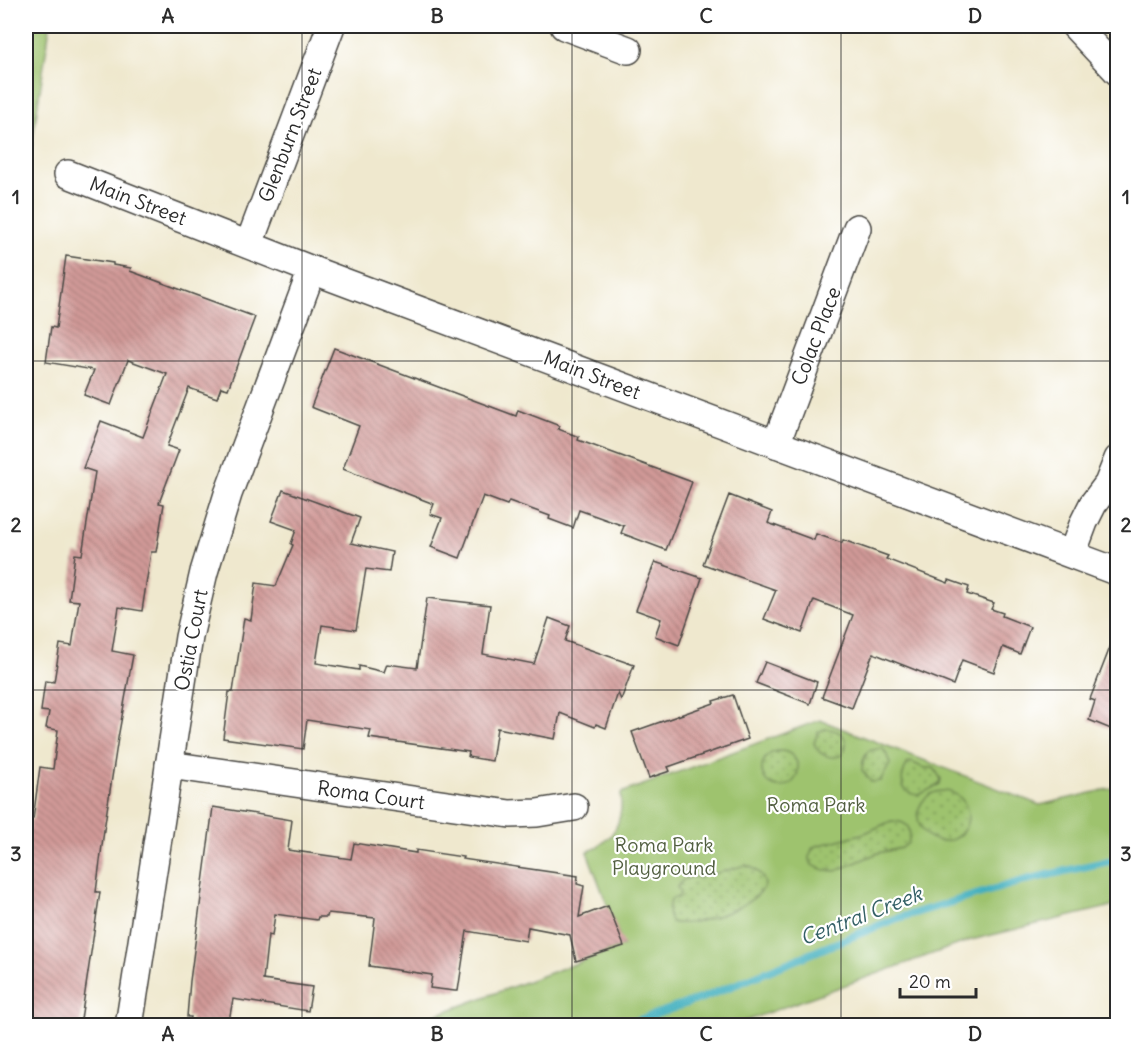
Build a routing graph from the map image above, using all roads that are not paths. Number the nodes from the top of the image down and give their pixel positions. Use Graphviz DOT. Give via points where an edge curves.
graph roads {
  1 [pos="332,26"];
  2 [pos="564,26"];
  3 [pos="1075,26"];
  4 [pos="628,50"];
  5 [pos="1118,72"];
  6 [pos="68,174"];
  7 [pos="857,228"];
  8 [pos="249,244"];
  9 [pos="312,270"];
  10 [pos="776,444"];
  11 [pos="1118,459"];
  12 [pos="1080,558"];
  13 [pos="1118,572"];
  14 [pos="169,765"];
  15 [pos="574,807"];
  16 [pos="129,1026"];
  1 -- 8 [label="street, Glenburn Street"];
  2 -- 4 [label="street"];
  3 -- 5 [label="street"];
  6 -- 8 [label="street, Main Street"];
  7 -- 10 [label="street, Colac Place"];
  8 -- 9 [label="street, Main Street"];
  9 -- 10 [label="street, Main Street"];
  9 -- 14 [label="street, Ostia Court" via="228,494 204,572 189,636"];
  10 -- 12 [label="street, Main Street"];
  11 -- 12 [label="street" via="1108,484 1106,510"];
  12 -- 13 [label="street, Main Street"];
  14 -- 15 [label="street, Roma Court" via="510,814"];
  14 -- 16 [label="street, Ostia Court"];
}
